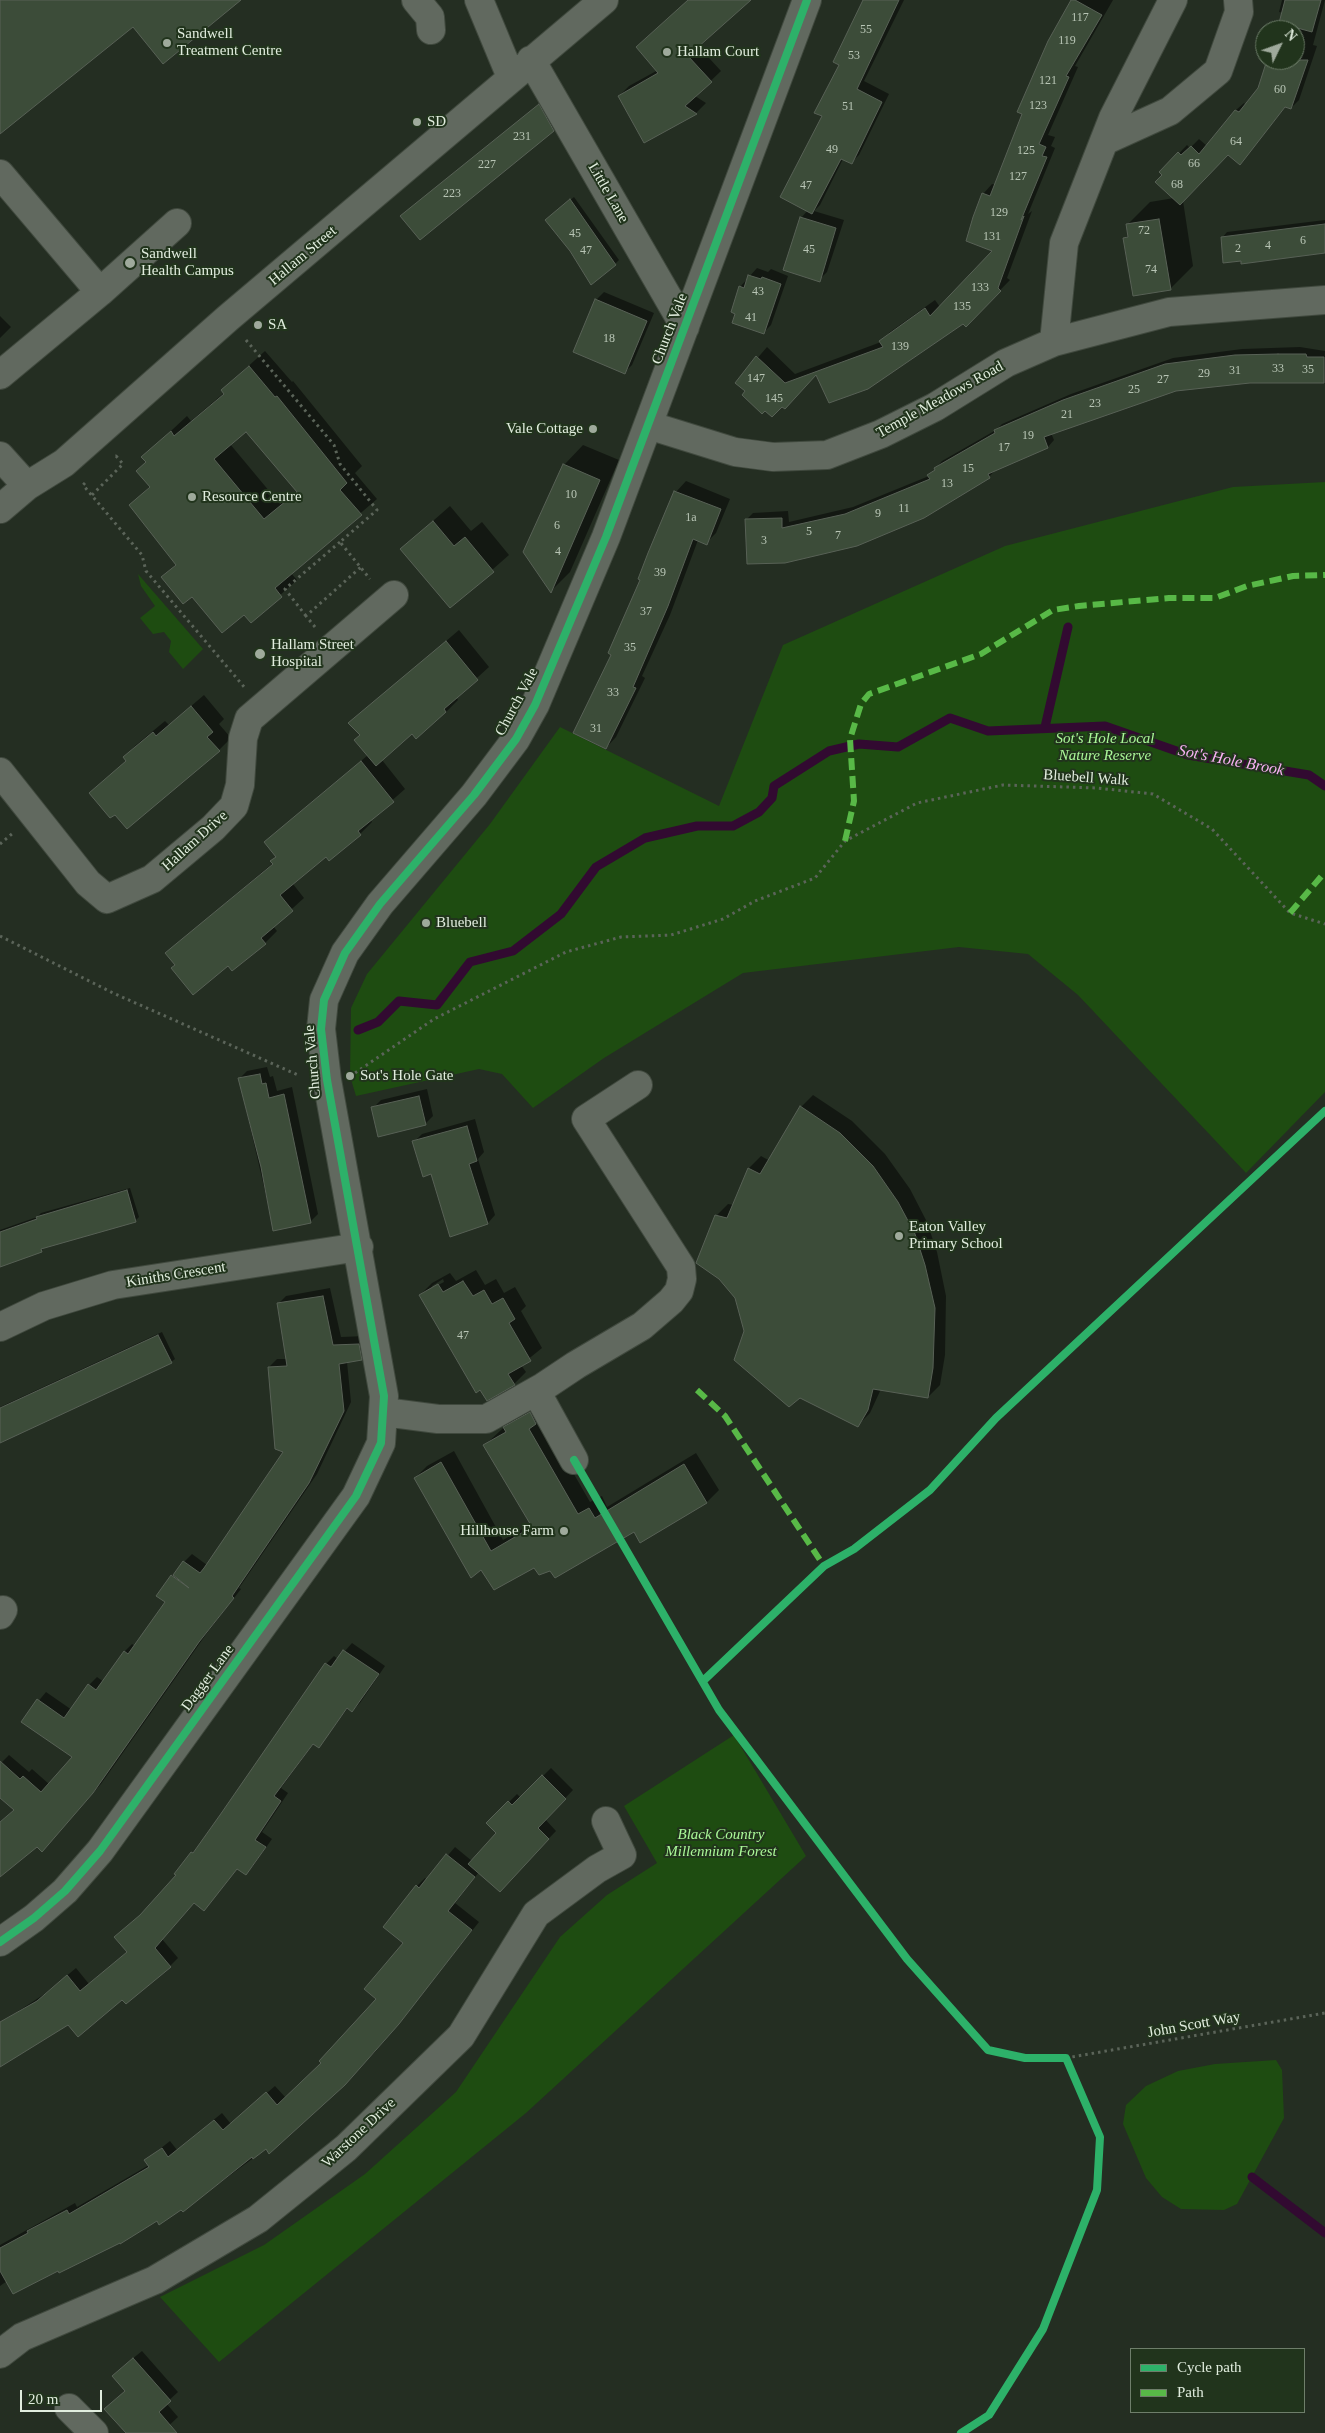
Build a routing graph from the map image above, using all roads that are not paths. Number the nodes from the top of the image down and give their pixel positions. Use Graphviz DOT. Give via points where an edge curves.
graph roads {
  1 [pos="416,0"];
  2 [pos="478,0"];
  3 [pos="604,0"];
  4 [pos="807,0"];
  5 [pos="1174,0"];
  6 [pos="1238,0"];
  7 [pos="431,30"];
  8 [pos="521,68"];
  9 [pos="1104,141"];
  10 [pos="0,174"];
  11 [pos="177,223"];
  12 [pos="100,292"];
  13 [pos="1325,300"];
  14 [pos="685,327"];
  15 [pos="1054,342"];
  16 [pos="0,375"];
  17 [pos="648,425"];
  18 [pos="0,456"];
  19 [pos="27,486"];
  20 [pos="0,509"];
  21 [pos="391,598"];
  22 [pos="0,772"];
  23 [pos="638,1085"];
  24 [pos="359,1247"];
  25 [pos="0,1328"];
  26 [pos="536,1391"];
  27 [pos="384,1404"];
  28 [pos="574,1460"];
  29 [pos="606,1821"];
  30 [pos="0,1942"];
  31 [pos="0,2354"];
  1 -- 7 [label="street" via="430,17"];
  2 -- 8 [label="street, Little Lane"];
  3 -- 8 [label="street, Hallam Street"];
  4 -- 14 [label="street, Church Vale"];
  5 -- 9 [label="street"];
  6 -- 9 [label="street" via="1239,12 1218,71 1170,111"];
  8 -- 14 [label="street, Little Lane"];
  8 -- 19 [label="street, Hallam Street" via="64,463"];
  9 -- 15 [label="street" via="1064,243"];
  10 -- 12 [label="street"];
  11 -- 12 [label="street"];
  12 -- 16 [label="street"];
  13 -- 15 [label="street, Temple Meadows Road" via="1169,312"];
  14 -- 17 [label="street, Church Vale"];
  15 -- 17 [label="street, Temple Meadows Road" via="1006,363 881,434 827,455 773,457 735,452"];
  17 -- 24 [label="street, Church Vale" via="606,537 539,696 516,739 474,795 380,904 345,953 324,1000 321,1029 327,1080"];
  18 -- 19 [label="street"];
  19 -- 20 [label="street, Hallam Street"];
  21 -- 22 [label="street, Hallam Drive" via="249,719 243,738 240,785 234,806 152,879 107,899 88,883"];
  23 -- 26 [label="street" via="586,1119 681,1267 679,1290 642,1326"];
  24 -- 25 [label="street, Kiniths Crescent" via="114,1285 44,1306"];
  24 -- 27 [label="street, Church Vale"];
  26 -- 27 [label="street" via="486,1419 438,1419"];
  26 -- 28 [label="street"];
  27 -- 30 [label="street, Dagger Lane" via="381,1443 356,1496 100,1851 65,1891"];
  29 -- 31 [label="street, Warstone Drive" via="622,1855 597,1869 536,1914 461,2036 346,2148 258,2219 155,2280 22,2337"];
}
